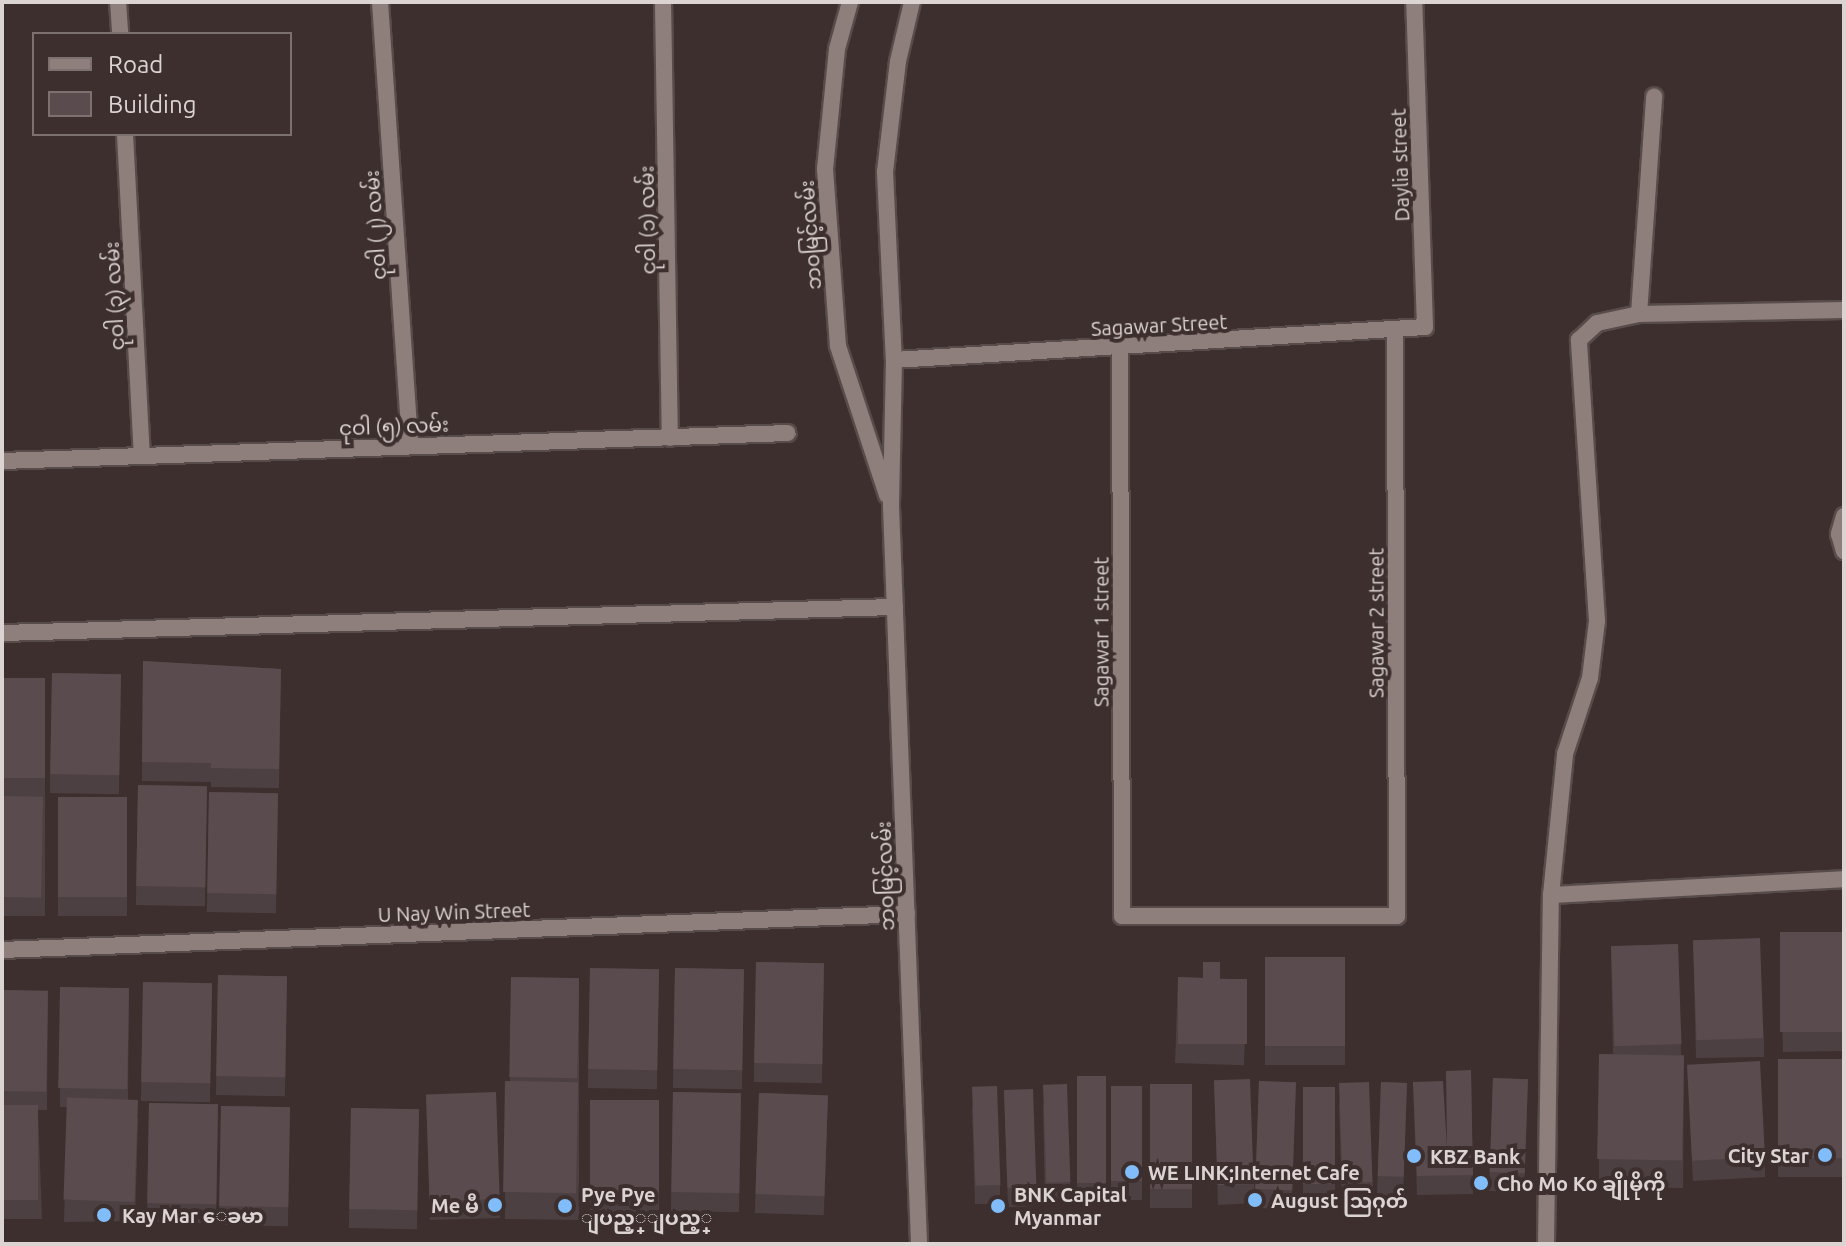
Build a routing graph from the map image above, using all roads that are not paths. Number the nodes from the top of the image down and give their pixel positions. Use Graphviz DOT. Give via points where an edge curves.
graph roads {
  1 [pos="118,2"];
  2 [pos="380,2"];
  3 [pos="663,2"];
  4 [pos="850,2"];
  5 [pos="912,2"];
  6 [pos="1414,2"];
  7 [pos="120,32"];
  8 [pos="1654,97"];
  9 [pos="125,136"];
  10 [pos="1844,310"];
  11 [pos="1639,314"];
  12 [pos="1425,327"];
  13 [pos="1395,331"];
  14 [pos="1120,347"];
  15 [pos="894,360"];
  16 [pos="788,433"];
  17 [pos="670,438"];
  18 [pos="410,446"];
  19 [pos="142,456"];
  20 [pos="2,461"];
  21 [pos="891,507"];
  22 [pos="1844,516"];
  23 [pos="1844,551"];
  24 [pos="895,607"];
  25 [pos="2,633"];
  26 [pos="1844,879"];
  27 [pos="1551,895"];
  28 [pos="907,914"];
  29 [pos="1122,916"];
  30 [pos="2,950"];
  31 [pos="919,1244"];
  32 [pos="1546,1244"];
  1 -- 7 [label="street"];
  2 -- 18 [label="street, ငုဝါ (၂) လမ်း"];
  3 -- 17 [label="street, ငုဝါ (၁) လမ်း"];
  4 -- 21 [label="street, ဘ၀မြင့်လမ်း" via="837,49 825,169 838,346"];
  5 -- 15 [label="street, ဘ၀မြင့်လမ်း" via="898,61 885,172"];
  6 -- 12 [label="street, Daylia street"];
  8 -- 11 [label="street"];
  9 -- 19 [label="street, ငုဝါ (၃) လမ်း"];
  10 -- 11 [label="street"];
  11 -- 27 [label="street" via="1597,323 1579,340 1597,621 1590,678 1565,754"];
  12 -- 13 [label="street, Sagawar Street"];
  13 -- 14 [label="street, Sagawar Street"];
  13 -- 29 [label="street, Sagawar 2 street" via="1397,916"];
  14 -- 15 [label="street, Sagawar Street"];
  14 -- 29 [label="street, Sagawar 1 street"];
  15 -- 21 [label="street, ဘ၀မြင့်လမ်း"];
  16 -- 17 [label="street, ငုဝါ (၅) လမ်း"];
  17 -- 18 [label="street, ငုဝါ (၅) လမ်း"];
  18 -- 19 [label="street, ငုဝါ (၅) လမ်း"];
  19 -- 20 [label="street, ငုဝါ (၅) လမ်း"];
  21 -- 24 [label="street, ဘ၀မြင့်လမ်း"];
  22 -- 23 [label="street" via="1839,534"];
  24 -- 25 [label="street"];
  24 -- 28 [label="street, ဘ၀မြင့်လမ်း"];
  26 -- 27 [label="street"];
  27 -- 32 [label="street"];
  28 -- 30 [label="street, U Nay Win Street"];
  28 -- 31 [label="street, ဘ၀မြင့်လမ်း"];
}
